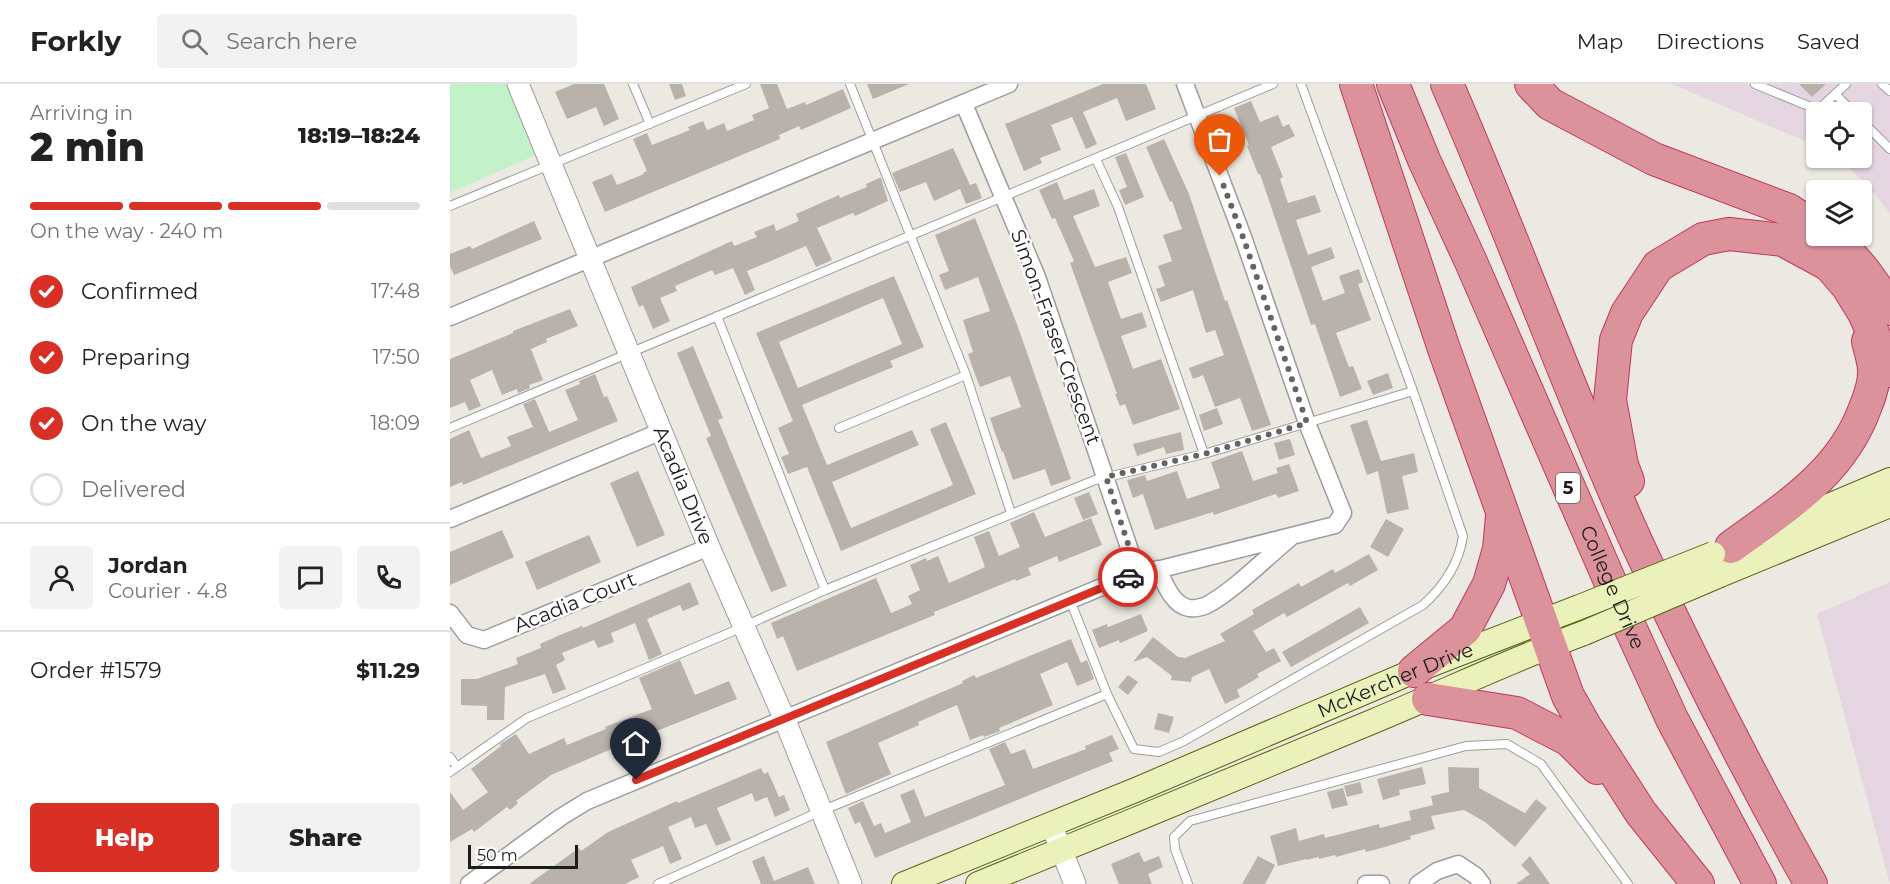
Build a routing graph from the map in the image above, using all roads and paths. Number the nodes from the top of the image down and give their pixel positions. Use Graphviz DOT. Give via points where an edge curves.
graph roads {
  1 [pos="518,84"];
  2 [pos="633,84"];
  3 [pos="746,84"];
  4 [pos="850,84"];
  5 [pos="1010,84"];
  6 [pos="1185,84"];
  7 [pos="1273,84"];
  8 [pos="1301,84"];
  9 [pos="1356,84"];
  10 [pos="1393,84"];
  11 [pos="1447,84"];
  12 [pos="1531,84"];
  13 [pos="1755,84"];
  14 [pos="1776,84"];
  15 [pos="1846,84"];
  16 [pos="1882,84"];
  17 [pos="1890,92"];
  18 [pos="1779,94"];
  19 [pos="1835,94"];
  20 [pos="1843,102"];
  21 [pos="964,104"];
  22 [pos="1196,115"];
  23 [pos="650,124"];
  24 [pos="1872,130"];
  25 [pos="873,142"];
  26 [pos="1890,149"];
  27 [pos="1096,159"];
  28 [pos="551,165"];
  29 [pos="1003,197"];
  30 [pos="450,206"];
  31 [pos="1806,222"];
  32 [pos="911,236"];
  33 [pos="1841,246"];
  34 [pos="592,260"];
  35 [pos="1877,311"];
  36 [pos="717,316"];
  37 [pos="450,317"];
  38 [pos="630,352"];
  39 [pos="1890,370"];
  40 [pos="966,375"];
  41 [pos="1413,391"];
  42 [pos="1307,423"];
  43 [pos="450,428"];
  44 [pos="839,428"];
  45 [pos="662,431"];
  46 [pos="1204,454"];
  47 [pos="1106,477"];
  48 [pos="1890,480"];
  49 [pos="1890,505"];
  50 [pos="1502,509"];
  51 [pos="1011,513"];
  52 [pos="450,519"];
  53 [pos="1293,536"];
  54 [pos="709,547"];
  55 [pos="1721,559"];
  56 [pos="1158,569"];
  57 [pos="1138,574"];
  58 [pos="825,590"];
  59 [pos="1070,600"];
  60 [pos="450,613"];
  61 [pos="743,626"];
  62 [pos="1546,633"];
  63 [pos="1414,671"];
  64 [pos="1107,694"];
  65 [pos="1709,695"];
  66 [pos="1428,699"];
  67 [pos="784,718"];
  68 [pos="450,757"];
  69 [pos="454,770"];
  70 [pos="821,811"];
  71 [pos="1641,813"];
  72 [pos="1051,824"];
  73 [pos="1062,850"];
  74 [pos="1624,883"];
  75 [pos="470,884"];
  76 [pos="658,884"];
  77 [pos="851,884"];
  78 [pos="904,884"];
  79 [pos="978,884"];
  80 [pos="1076,884"];
  81 [pos="1188,884"];
  82 [pos="1366,884"];
  83 [pos="1381,884"];
  84 [pos="1418,884"];
  85 [pos="1482,884"];
  86 [pos="1698,884"];
  87 [pos="1760,884"];
  88 [pos="1811,884"];
  1 -- 28 [label="street, Acadia Drive"];
  2 -- 23 [label="lane"];
  3 -- 23 [label="lane"];
  4 -- 25 [label="lane"];
  5 -- 21 [label="street"];
  6 -- 22 [label="street"];
  7 -- 22 [label="lane"];
  8 -- 41 [label="lane"];
  9 -- 50 [label="highway"];
  10 -- 87 [label="highway, College Drive / 5" via="1638,646"];
  11 -- 65 [label="highway, College Drive / 5" via="1570,387"];
  12 -- 31 [label="highway" via="1550,104 1654,159 1789,210"];
  13 -- 18 [label="lane"];
  14 -- 18 [label="lane"];
  15 -- 19 [label="lane"];
  16 -- 17 [label="lane"];
  18 -- 19 [label="lane" via="1818,110"];
  19 -- 20 [label="lane"];
  21 -- 25 [label="street"];
  21 -- 29 [label="street, Simon-Fraser Crescent"];
  22 -- 27 [label="lane"];
  22 -- 42 [label="street"];
  23 -- 28 [label="lane"];
  24 -- 26 [label="lane"];
  25 -- 32 [label="lane"];
  25 -- 34 [label="street"];
  27 -- 29 [label="lane"];
  27 -- 46 [label="lane" via="1118,207"];
  28 -- 30 [label="lane"];
  28 -- 34 [label="street, Acadia Drive"];
  29 -- 32 [label="lane"];
  29 -- 47 [label="street, Simon-Fraser Crescent" via="1037,277"];
  32 -- 36 [label="lane"];
  32 -- 40 [label="lane"];
  33 -- 35 [label="highway" via="1866,271"];
  34 -- 37 [label="street"];
  34 -- 38 [label="street, Acadia Drive"];
  35 -- 39 [label="highway"];
  35 -- 55 [label="highway" via="1870,396 1861,421 1839,458 1806,491"];
  35 -- 65 [label="highway" via="1829,265 1810,253 1783,240 1729,234 1703,239 1658,266 1627,314 1616,340 1610,400 1622,465"];
  36 -- 38 [label="lane"];
  36 -- 58 [label="lane"];
  38 -- 43 [label="lane"];
  38 -- 45 [label="street, Acadia Drive"];
  40 -- 44 [label="lane"];
  40 -- 51 [label="lane"];
  41 -- 42 [label="lane"];
  41 -- 64 [label="lane" via="1463,536 1461,553 1439,591 1423,605 1343,652 1159,752 1134,749"];
  42 -- 46 [label="lane"];
  42 -- 53 [label="street" via="1343,513 1335,525"];
  45 -- 52 [label="street"];
  45 -- 54 [label="street, Acadia Drive"];
  46 -- 47 [label="lane"];
  47 -- 51 [label="lane"];
  47 -- 57 [label="street, Simon-Fraser Crescent"];
  48 -- 55 [label="main road, McKercher Drive"];
  49 -- 55 [label="main road, McKercher Drive"];
  50 -- 62 [label="highway"];
  50 -- 63 [label="highway" via="1499,549 1490,584 1465,629"];
  51 -- 58 [label="lane"];
  53 -- 56 [label="street"];
  53 -- 56 [label="street" via="1234,585 1200,607 1189,608 1178,602"];
  54 -- 60 [label="street, Acadia Court" via="484,640 467,635"];
  54 -- 61 [label="street, Acadia Drive"];
  55 -- 62 [label="main road, McKercher Drive, bridge" via="1577,609"];
  55 -- 62 [label="main road, McKercher Drive, bridge" via="1584,633"];
  56 -- 57 [label="street"];
  57 -- 59 [label="street"];
  58 -- 61 [label="lane"];
  59 -- 64 [label="lane"];
  59 -- 67 [label="street"];
  61 -- 67 [label="street, Acadia Drive"];
  61 -- 69 [label="lane" via="527,718"];
  62 -- 63 [label="main road, McKercher Drive"];
  62 -- 66 [label="main road, McKercher Drive"];
  62 -- 71 [label="highway" via="1568,696"];
  63 -- 72 [label="main road, McKercher Drive"];
  64 -- 70 [label="lane"];
  65 -- 88 [label="highway, College Drive / 5"];
  66 -- 71 [label="highway" via="1517,713 1569,740"];
  66 -- 73 [label="main road, McKercher Drive"];
  67 -- 70 [label="street, Acadia Drive"];
  67 -- 75 [label="street" via="587,801"];
  68 -- 69 [label="lane"];
  70 -- 76 [label="lane"];
  70 -- 77 [label="street, Acadia Drive"];
  71 -- 86 [label="highway"];
  72 -- 73 [label="street"];
  72 -- 78 [label="main road, McKercher Drive"];
  73 -- 79 [label="main road, McKercher Drive"];
  73 -- 80 [label="street"];
  74 -- 81 [label="lane" via="1541,764 1508,744 1466,746 1190,821 1174,837"];
  82 -- 83 [label="street"];
  84 -- 85 [label="street" via="1437,871 1458,864"];
}
